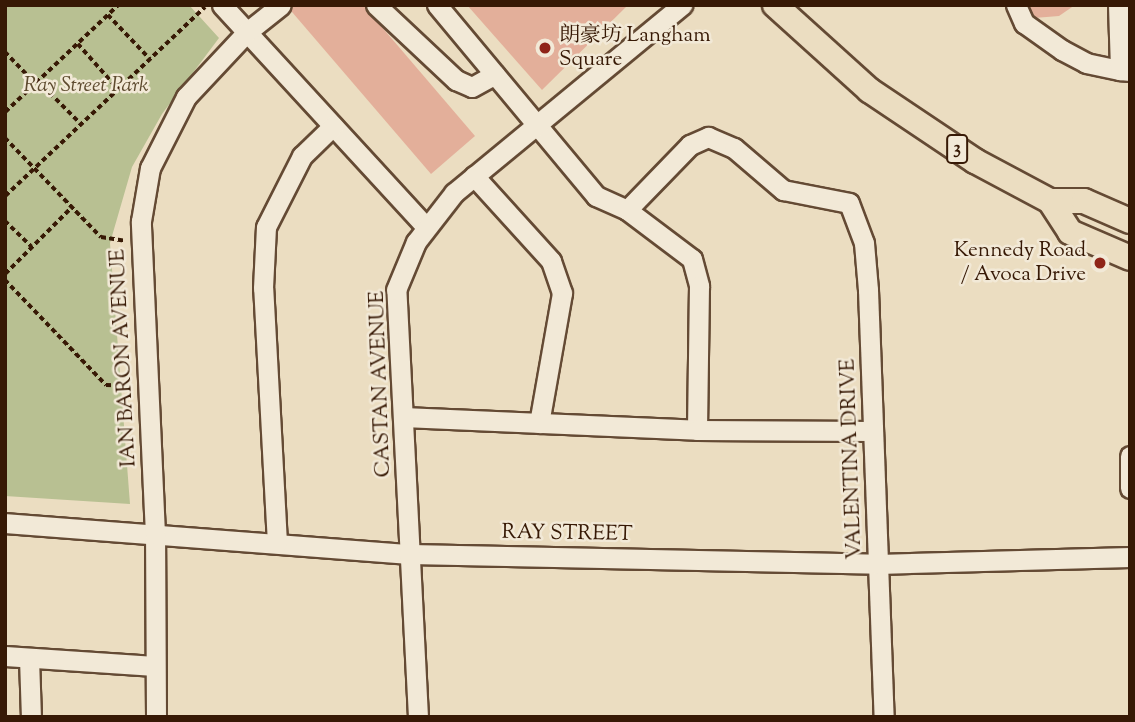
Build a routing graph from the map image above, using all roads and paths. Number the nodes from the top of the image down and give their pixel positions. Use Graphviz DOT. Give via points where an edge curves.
graph roads {
  1 [pos="118,5"];
  2 [pos="206,5"];
  3 [pos="222,5"];
  4 [pos="281,5"];
  5 [pos="376,5"];
  6 [pos="437,5"];
  7 [pos="682,5"];
  8 [pos="775,5"];
  9 [pos="1016,5"];
  10 [pos="1118,5"];
  11 [pos="108,15"];
  12 [pos="247,32"];
  13 [pos="78,44"];
  14 [pos="5,52"];
  15 [pos="150,59"];
  16 [pos="1125,70"];
  17 [pos="495,74"];
  18 [pos="37,82"];
  19 [pos="118,89"];
  20 [pos="5,112"];
  21 [pos="536,122"];
  22 [pos="81,124"];
  23 [pos="333,126"];
  24 [pos="5,138"];
  25 [pos="34,168"];
  26 [pos="474,176"];
  27 [pos="5,196"];
  28 [pos="1050,201"];
  29 [pos="72,207"];
  30 [pos="627,210"];
  31 [pos="5,220"];
  32 [pos="1130,221"];
  33 [pos="426,227"];
  34 [pos="142,244"];
  35 [pos="32,247"];
  36 [pos="1130,258"];
  37 [pos="5,274"];
  38 [pos="5,280"];
  39 [pos="148,386"];
  40 [pos="403,417"];
  41 [pos="539,423"];
  42 [pos="697,430"];
  43 [pos="873,430"];
  44 [pos="1130,456"];
  45 [pos="1130,488"];
  46 [pos="5,523"];
  47 [pos="156,534"];
  48 [pos="277,543"];
  49 [pos="410,554"];
  50 [pos="1130,557"];
  51 [pos="878,564"];
  52 [pos="5,656"];
  53 [pos="29,658"];
  54 [pos="155,666"];
  55 [pos="31,717"];
  56 [pos="156,717"];
  57 [pos="418,717"];
  58 [pos="884,717"];
  1 -- 11 [label="path"];
  2 -- 15 [label="path"];
  3 -- 12 [label="street"];
  4 -- 12 [label="street, IAN BARON AVENUE"];
  5 -- 17 [label="street" via="456,80 472,86"];
  6 -- 17 [label="street"];
  7 -- 21 [label="street, CASTAN AVENUE"];
  8 -- 28 [label="main road, 3" via="869,90 975,161"];
  9 -- 16 [label="street" via="1024,23 1062,50 1086,63"];
  10 -- 16 [label="street"];
  11 -- 13 [label="path"];
  11 -- 15 [label="path"];
  12 -- 23 [label="street"];
  12 -- 34 [label="street, IAN BARON AVENUE" via="201,77 166,131 150,168"];
  13 -- 18 [label="path"];
  13 -- 19 [label="path"];
  14 -- 18 [label="path"];
  15 -- 19 [label="path"];
  17 -- 21 [label="street"];
  18 -- 20 [label="path"];
  18 -- 22 [label="path"];
  19 -- 22 [label="path"];
  21 -- 26 [label="street, CASTAN AVENUE"];
  21 -- 30 [label="street" via="596,196"];
  22 -- 25 [label="path"];
  23 -- 33 [label="street"];
  23 -- 48 [label="street" via="302,156 266,227 263,288"];
  24 -- 25 [label="path"];
  25 -- 27 [label="path"];
  25 -- 29 [label="path"];
  26 -- 33 [label="street, CASTAN AVENUE"];
  26 -- 41 [label="street" via="551,261 562,293"];
  28 -- 32 [label="main road, 3" via="1084,201"];
  28 -- 36 [label="main road, 3" via="1070,232"];
  29 -- 34 [label="path" via="101,237"];
  29 -- 35 [label="path"];
  30 -- 42 [label="street" via="692,259 699,286"];
  30 -- 43 [label="street, VALENTINA DRIVE" via="690,145 708,137 734,148 783,190 849,203 864,243"];
  31 -- 35 [label="path"];
  33 -- 40 [label="street, CASTAN AVENUE" via="396,290"];
  34 -- 39 [label="street, IAN BARON AVENUE"];
  35 -- 37 [label="path"];
  38 -- 39 [label="path" via="106,385"];
  39 -- 47 [label="street, IAN BARON AVENUE"];
  40 -- 41 [label="street"];
  40 -- 49 [label="street, CASTAN AVENUE"];
  41 -- 42 [label="street"];
  42 -- 43 [label="street"];
  43 -- 51 [label="street, VALENTINA DRIVE"];
  44 -- 45 [label="street"];
  46 -- 47 [label="street, RAY STREET"];
  47 -- 48 [label="street, RAY STREET"];
  47 -- 54 [label="street, IAN BARON AVENUE"];
  48 -- 49 [label="street, RAY STREET"];
  49 -- 51 [label="street, RAY STREET"];
  49 -- 57 [label="street, CASTAN AVENUE"];
  50 -- 51 [label="street, RAY STREET"];
  51 -- 58 [label="street, VALENTINA DRIVE"];
  52 -- 53 [label="street"];
  53 -- 54 [label="street"];
  53 -- 55 [label="street"];
  54 -- 56 [label="street, IAN BARON AVENUE"];
}
